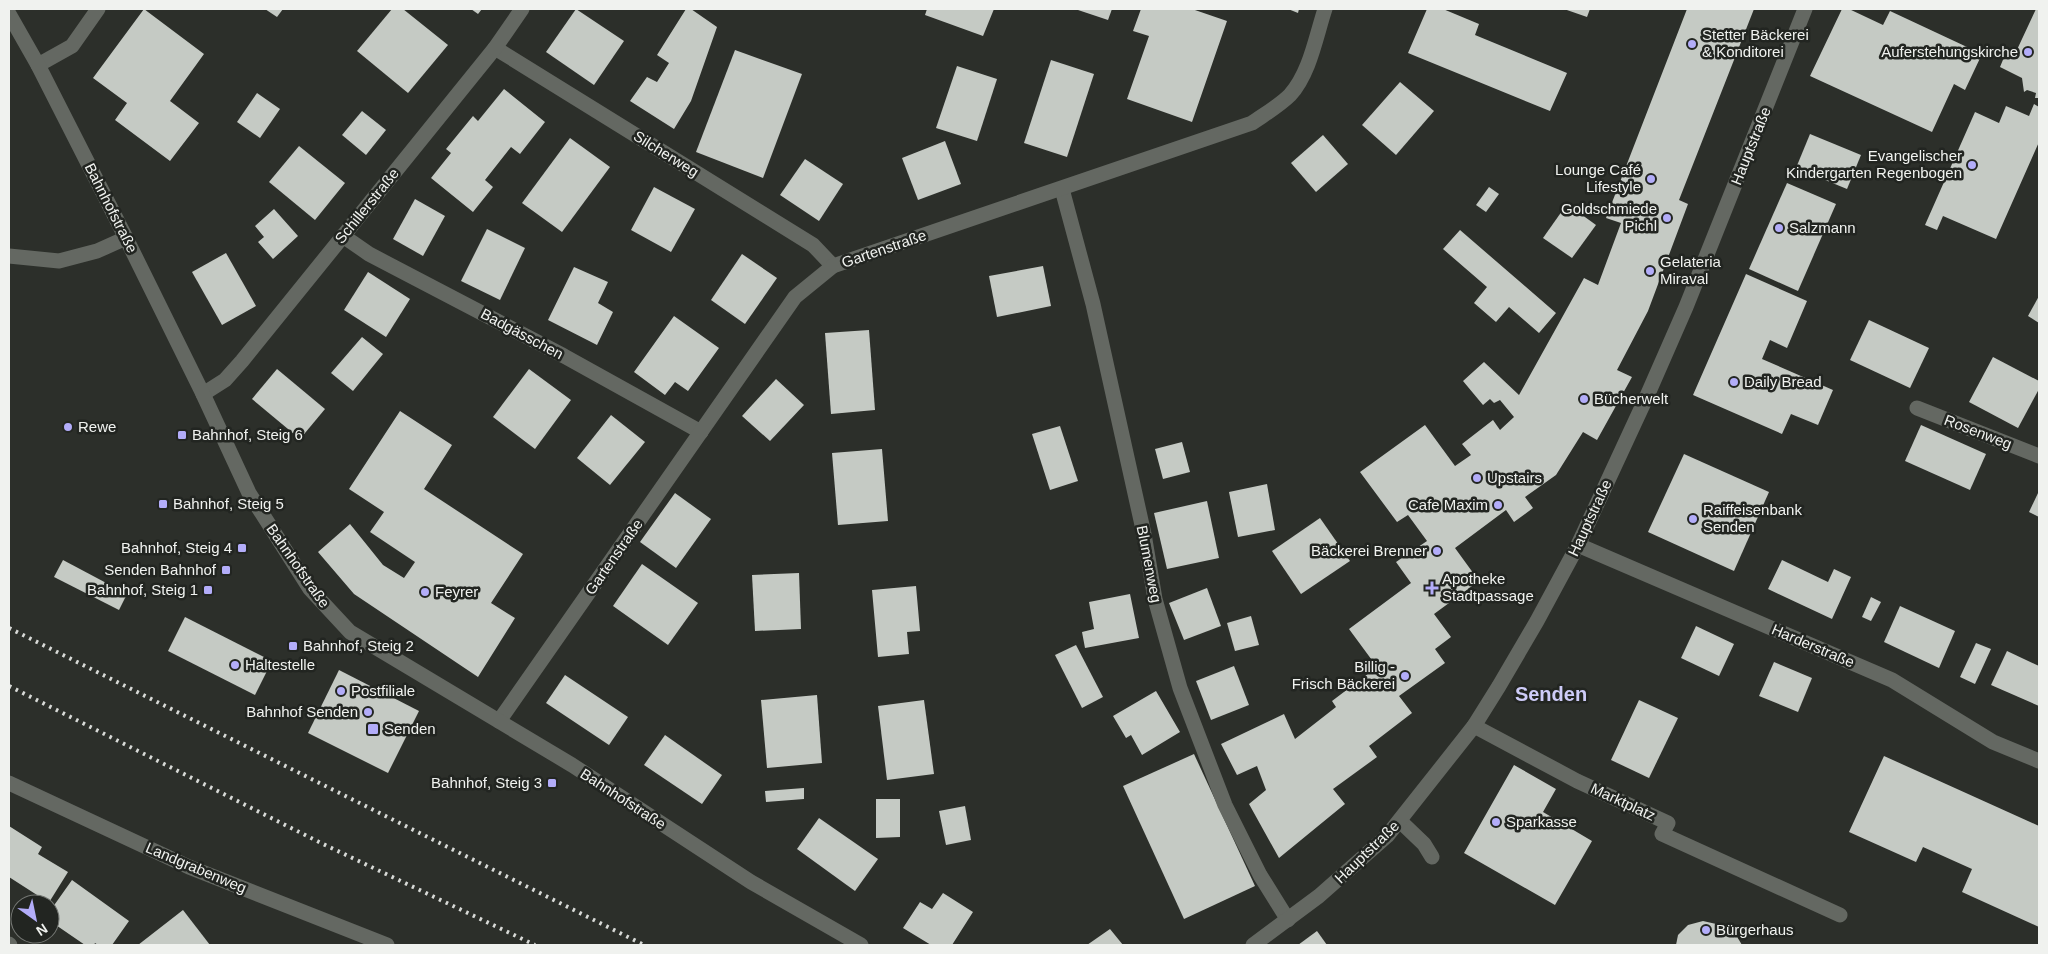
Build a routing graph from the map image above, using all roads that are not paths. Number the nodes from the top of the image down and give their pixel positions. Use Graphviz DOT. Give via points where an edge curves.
graph roads {
  1 [pos="98,9"];
  2 [pos="522,9"];
  3 [pos="1325,9"];
  4 [pos="1805,9"];
  5 [pos="9,14"];
  6 [pos="495,48"];
  7 [pos="38,64"];
  8 [pos="1062,189"];
  9 [pos="343,236"];
  10 [pos="126,238"];
  11 [pos="9,256"];
  12 [pos="832,266"];
  13 [pos="203,394"];
  14 [pos="1917,408"];
  15 [pos="701,432"];
  16 [pos="2039,456"];
  17 [pos="1578,545"];
  18 [pos="500,722"];
  19 [pos="1474,726"];
  20 [pos="2039,761"];
  21 [pos="9,783"];
  22 [pos="1400,821"];
  23 [pos="1432,856"];
  24 [pos="1840,915"];
  25 [pos="1288,920"];
  26 [pos="386,945"];
  27 [pos="861,945"];
  28 [pos="1253,945"];
  1 -- 7 [label="street" via="72,46"];
  2 -- 6 [label="street, Schillerstraße"];
  3 -- 8 [label="street, Gartenstraße" via="1304,74 1291,94 1275,107 1252,122"];
  4 -- 17 [label="street, Hauptstraße" via="1680,323"];
  5 -- 7 [label="street, Bahnhofstraße"];
  6 -- 9 [label="street, Schillerstraße"];
  6 -- 12 [label="street, Silcherweg" via="813,245"];
  7 -- 10 [label="street, Bahnhofstraße"];
  8 -- 12 [label="street, Gartenstraße"];
  8 -- 25 [label="street, Blumenweg" via="1093,304 1144,534 1155,599 1180,688 1225,805"];
  9 -- 13 [label="street, Schillerstraße" via="242,361 225,380"];
  9 -- 15 [label="street, Badgässchen" via="369,254"];
  10 -- 11 [label="street" via="97,251 59,261"];
  10 -- 13 [label="street, Bahnhofstraße"];
  12 -- 15 [label="street, Gartenstraße" via="795,297"];
  13 -- 18 [label="street, Bahnhofstraße" via="249,493 305,582 334,616 350,632"];
  14 -- 16 [label="street, Rosenweg"];
  15 -- 18 [label="street, Gartenstraße"];
  17 -- 19 [label="street, Hauptstraße" via="1538,621"];
  17 -- 20 [label="street, Harderstraße" via="1892,680 1993,742"];
  18 -- 27 [label="street, Bahnhofstraße" via="751,882"];
  19 -- 22 [label="street, Hauptstraße"];
  19 -- 24 [label="street, Marktplatz" via="1577,781 1668,823 1662,834"];
  21 -- 26 [label="street, Landgrabenweg" via="189,867"];
  22 -- 23 [label="street"];
  22 -- 25 [label="street, Hauptstraße" via="1355,866"];
  25 -- 28 [label="street, Hauptstraße"];
}
